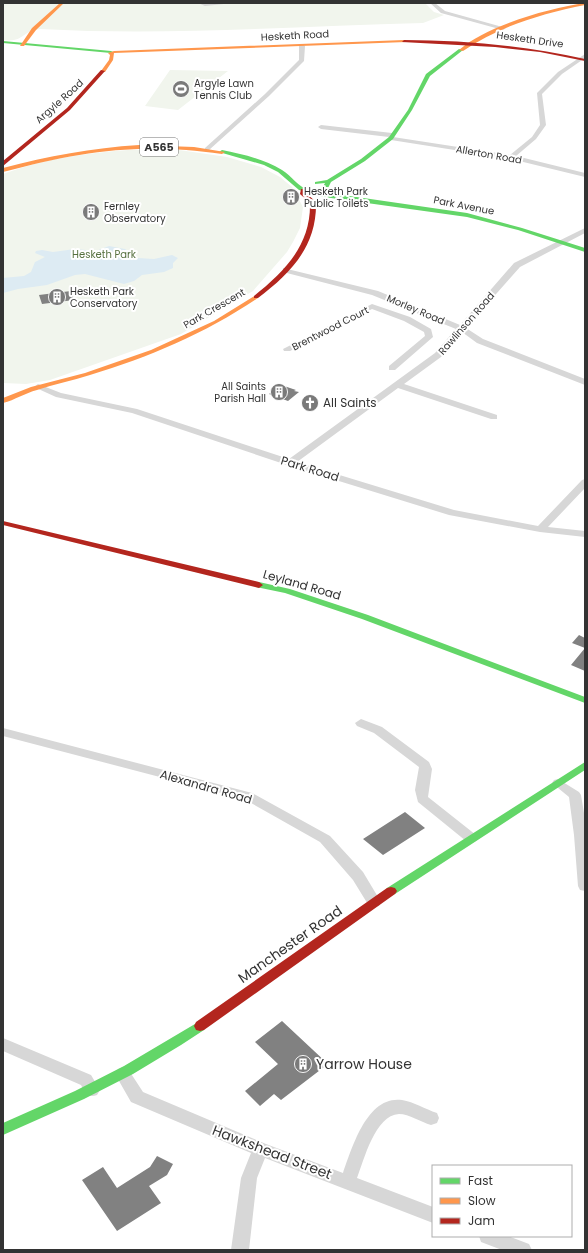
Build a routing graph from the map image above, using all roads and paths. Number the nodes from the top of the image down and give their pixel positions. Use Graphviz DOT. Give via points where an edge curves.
graph roads {
  1 [pos="62,3"];
  2 [pos="200,3"];
  3 [pos="231,3"];
  4 [pos="432,3"];
  5 [pos="585,4"];
  6 [pos="503,28"];
  7 [pos="3,42"];
  8 [pos="471,43"];
  9 [pos="22,45"];
  10 [pos="302,46"];
  11 [pos="111,54"];
  12 [pos="584,58"];
  13 [pos="321,127"];
  14 [pos="392,137"];
  15 [pos="207,149"];
  16 [pos="13,157"];
  17 [pos="511,157"];
  18 [pos="24,163"];
  19 [pos="3,168"];
  20 [pos="585,175"];
  21 [pos="313,189"];
  22 [pos="313,202"];
  23 [pos="585,230"];
  24 [pos="560,242"];
  25 [pos="585,250"];
  26 [pos="286,270"];
  27 [pos="385,296"];
  28 [pos="372,306"];
  29 [pos="423,312"];
  30 [pos="407,319"];
  31 [pos="461,328"];
  32 [pos="287,350"];
  33 [pos="399,362"];
  34 [pos="392,368"];
  35 [pos="420,369"];
  36 [pos="585,382"];
  37 [pos="398,385"];
  38 [pos="38,387"];
  39 [pos="10,389"];
  40 [pos="23,391"];
  41 [pos="3,401"];
  42 [pos="494,417"];
  43 [pos="290,463"];
  44 [pos="585,482"];
  45 [pos="3,523"];
  46 [pos="540,529"];
  47 [pos="585,534"];
  48 [pos="585,700"];
  49 [pos="362,723"];
  50 [pos="3,732"];
  51 [pos="585,765"];
  52 [pos="558,783"];
  53 [pos="471,838"];
  54 [pos="585,886"];
  55 [pos="374,902"];
  56 [pos="3,1044"];
  57 [pos="123,1074"];
  58 [pos="92,1090"];
  59 [pos="431,1118"];
  60 [pos="3,1129"];
  61 [pos="260,1149"];
  62 [pos="348,1181"];
  63 [pos="432,1215"];
  64 [pos="490,1237"];
  65 [pos="240,1250"];
  66 [pos="523,1250"];
  1 -- 9 [label="main road" via="34,29"];
  2 -- 3 [label="street"];
  4 -- 6 [label="street" via="443,12"];
  5 -- 6 [label="main road"];
  6 -- 8 [label="main road"];
  7 -- 9 [label="main road"];
  8 -- 10 [label="main road, Hesketh Road" via="398,42"];
  8 -- 12 [label="main road, Hesketh Drive" via="531,48"];
  8 -- 14 [label="main road" via="428,75 410,110"];
  9 -- 11 [label="main road"];
  10 -- 11 [label="main road, Hesketh Road"];
  10 -- 15 [label="street" via="302,60"];
  11 -- 16 [label="main road, Argyle Road" via="104,71 90,89"];
  12 -- 17 [label="street" via="544,86 539,94 543,125 534,138"];
  13 -- 14 [label="street, Allerton Road"];
  14 -- 17 [label="street, Allerton Road"];
  14 -- 21 [label="main road" via="363,160"];
  15 -- 18 [label="main road, A565" via="115,148"];
  15 -- 21 [label="main road, A565" via="262,163 290,181"];
  16 -- 18 [label="main road"];
  16 -- 19 [label="main road, Argyle Road"];
  17 -- 20 [label="street, Allerton Road"];
  18 -- 19 [label="main road, A565"];
  21 -- 22 [label="main road, Park Crescent" via="317,199"];
  21 -- 22 [label="main road" via="303,194"];
  21 -- 24 [label="main road, Park Avenue" via="336,196 467,215"];
  22 -- 26 [label="main road, Park Crescent" via="313,221 305,246"];
  23 -- 24 [label="street, Rawlinson Road"];
  24 -- 25 [label="main road, Park Avenue"];
  24 -- 31 [label="street, Rawlinson Road" via="517,265"];
  26 -- 27 [label="street, Morley Road"];
  26 -- 38 [label="main road, Park Crescent" via="252,299 206,328 153,351 75,378"];
  27 -- 28 [label="street, Brentwood Court"];
  27 -- 29 [label="street, Morley Road"];
  28 -- 30 [label="street, Brentwood Court"];
  28 -- 32 [label="street, Brentwood Court"];
  29 -- 30 [label="street"];
  29 -- 31 [label="street, Morley Road"];
  30 -- 33 [label="street, Brentwood Court" via="422,326 428,331 429,337"];
  31 -- 35 [label="street, Rawlinson Road" via="438,355"];
  31 -- 36 [label="street, Morley Road" via="480,341"];
  33 -- 34 [label="street, Brentwood Court"];
  33 -- 35 [label="street"];
  35 -- 37 [label="street, Rawlinson Road"];
  37 -- 42 [label="street"];
  37 -- 43 [label="street, Rawlinson Road"];
  38 -- 40 [label="main road, Park Crescent"];
  38 -- 43 [label="street, Park Road" via="59,395 134,411"];
  39 -- 40 [label="main road"];
  40 -- 41 [label="main road"];
  43 -- 46 [label="street, Park Road" via="452,512"];
  44 -- 46 [label="street"];
  45 -- 48 [label="main road, Leyland Road" via="287,591 365,617"];
  46 -- 47 [label="street, Park Road"];
  49 -- 53 [label="street" via="378,730 425,765 426,773 420,792 422,799"];
  50 -- 55 [label="street, Alexandra Road" via="248,796 325,839 358,876"];
  51 -- 52 [label="main road, Manchester Road"];
  52 -- 53 [label="main road, Manchester Road"];
  52 -- 54 [label="street" via="575,795"];
  53 -- 55 [label="main road, Manchester Road"];
  55 -- 57 [label="main road, Manchester Road" via="169,1048"];
  56 -- 58 [label="street" via="86,1080"];
  57 -- 58 [label="main road, Manchester Road"];
  57 -- 61 [label="street, Hawkshead Street" via="137,1097"];
  58 -- 60 [label="main road, Manchester Road"];
  59 -- 62 [label="street" via="398,1106 382,1111 372,1123"];
  61 -- 62 [label="street, Hawkshead Street"];
  61 -- 65 [label="street" via="249,1178"];
  62 -- 63 [label="street, Hawkshead Street"];
  64 -- 66 [label="street"];
}
